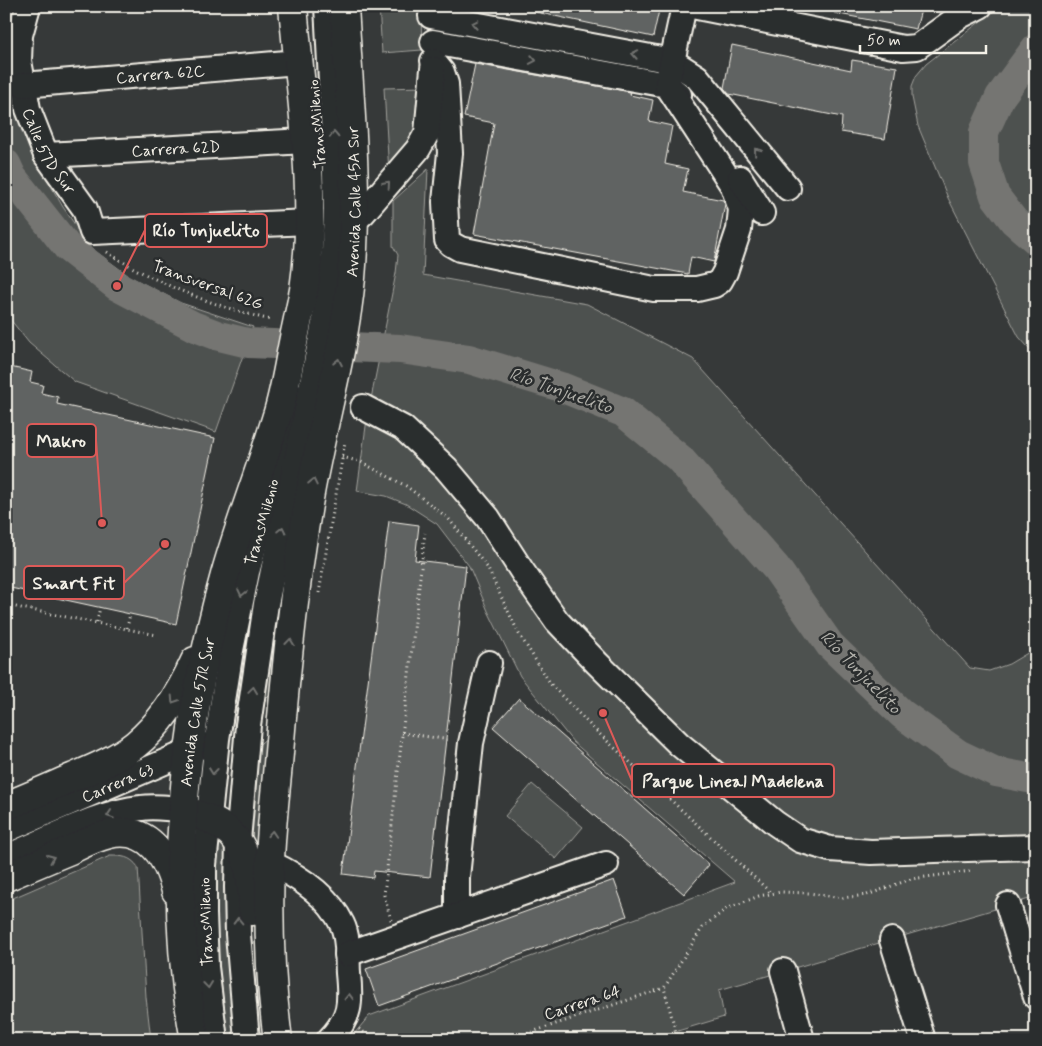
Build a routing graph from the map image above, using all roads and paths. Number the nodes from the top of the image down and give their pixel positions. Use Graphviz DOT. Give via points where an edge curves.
graph roads {
  1 [pos="28,6"];
  2 [pos="293,6"];
  3 [pos="306,6"];
  4 [pos="327,6"];
  5 [pos="344,6"];
  6 [pos="684,6"];
  7 [pos="692,6"];
  8 [pos="980,6"];
  9 [pos="430,11"];
  10 [pos="433,52"];
  11 [pos="672,61"];
  12 [pos="298,62"];
  13 [pos="23,85"];
  14 [pos="667,85"];
  15 [pos="306,141"];
  16 [pos="46,155"];
  17 [pos="788,188"];
  18 [pos="762,213"];
  19 [pos="354,221"];
  20 [pos="309,222"];
  21 [pos="92,232"];
  22 [pos="271,320"];
  23 [pos="319,323"];
  24 [pos="305,395"];
  25 [pos="363,407"];
  26 [pos="345,440"];
  27 [pos="342,457"];
  28 [pos="425,532"];
  29 [pos="318,599"];
  30 [pos="6,604"];
  31 [pos="100,607"];
  32 [pos="130,614"];
  33 [pos="97,622"];
  34 [pos="212,625"];
  35 [pos="127,628"];
  36 [pos="156,635"];
  37 [pos="489,663"];
  38 [pos="283,708"];
  39 [pos="248,725"];
  40 [pos="402,733"];
  41 [pos="217,739"];
  42 [pos="471,743"];
  43 [pos="189,751"];
  44 [pos="14,798"];
  45 [pos="196,814"];
  46 [pos="6,830"];
  47 [pos="238,841"];
  48 [pos="1036,847"];
  49 [pos="6,857"];
  50 [pos="270,863"];
  51 [pos="606,864"];
  52 [pos="974,870"];
  53 [pos="6,877"];
  54 [pos="771,893"];
  55 [pos="1008,905"];
  56 [pos="457,916"];
  57 [pos="182,923"];
  58 [pos="396,938"];
  59 [pos="892,940"];
  60 [pos="347,954"];
  61 [pos="783,972"];
  62 [pos="664,988"];
  63 [pos="1036,997"];
  64 [pos="195,1040"];
  65 [pos="215,1040"];
  66 [pos="246,1040"];
  67 [pos="263,1040"];
  68 [pos="278,1040"];
  69 [pos="329,1040"];
  70 [pos="508,1040"];
  71 [pos="678,1040"];
  72 [pos="802,1040"];
  73 [pos="923,1040"];
  1 -- 13 [label="street, Calle 57D Sur" via="20,35 19,61"];
  2 -- 12 [label="highway, Avenida Calle 45A Sur"];
  3 -- 23 [label="street, TransMilenio" via="323,199"];
  23 -- 4 [label="street, TransMilenio, one-way" via="334,251 336,210"];
  5 -- 19 [label="highway, Avenida Calle 45A Sur"];
  6 -- 11 [label="street"];
  7 -- 8 [label="street" via="903,48 917,47 960,16"];
  9 -- 10 [label="street"];
  11 -- 9 [label="street, one-way"];
  10 -- 14 [label="street, one-way"];
  10 -- 14 [label="street" via="446,84 450,153 445,202 451,244 460,249 654,289 698,289 714,285 725,272 739,230 741,209 733,186"];
  19 -- 10 [label="street, one-way" via="418,149 427,133"];
  11 -- 14 [label="street"];
  17 -- 11 [label="street, one-way" via="697,77"];
  12 -- 13 [label="street, Carrera 62C"];
  12 -- 15 [label="highway, Avenida Calle 45A Sur"];
  13 -- 16 [label="street, Calle 57D Sur" via="28,109"];
  14 -- 18 [label="street" via="699,115"];
  15 -- 16 [label="street, Carrera 62D"];
  15 -- 20 [label="highway, Avenida Calle 45A Sur"];
  16 -- 21 [label="street, Calle 57D Sur" via="85,210"];
  19 -- 23 [label="highway, Avenida Calle 45A Sur" via="351,278"];
  20 -- 21 [label="street"];
  20 -- 23 [label="highway, Avenida Calle 45A Sur" via="308,260"];
  21 -- 22 [label="path, Transversal 62G" via="100,247 131,268 239,312"];
  23 -- 24 [label="highway, Avenida Calle 45A Sur"];
  23 -- 24 [label="highway, Avenida Calle 45A Sur"];
  24 -- 34 [label="highway, Avenida Calle 57R Sur" via="272,433"];
  38 -- 24 [label="highway, one-way" via="296,581 311,491"];
  39 -- 24 [label="street, TransMilenio, one-way" via="266,604"];
  24 -- 41 [label="street, TransMilenio, one-way" via="244,582"];
  25 -- 48 [label="street" via="403,428 446,468 488,518 557,621 596,663 679,744 800,840 830,849 871,852"];
  26 -- 27 [label="path"];
  27 -- 29 [label="path"];
  27 -- 54 [label="path" via="361,462 406,486 448,518 487,567 519,634 552,686 590,726"];
  28 -- 40 [label="path"];
  30 -- 33 [label="path"];
  31 -- 33 [label="path"];
  32 -- 35 [label="path"];
  33 -- 35 [label="path"];
  34 -- 43 [label="highway, Avenida Calle 57R Sur"];
  34 -- 44 [label="highway, one-way" via="188,677 149,732 119,756"];
  35 -- 36 [label="path"];
  37 -- 42 [label="street"];
  38 -- 39 [label="street, Carrera 63"];
  50 -- 38 [label="highway, one-way"];
  39 -- 41 [label="street, Carrera 63"];
  39 -- 47 [label="street, TransMilenio"];
  40 -- 42 [label="path"];
  40 -- 58 [label="path" via="384,895"];
  41 -- 43 [label="street, Carrera 63"];
  41 -- 45 [label="street, TransMilenio, one-way"];
  42 -- 56 [label="street" via="456,877"];
  43 -- 45 [label="highway, Avenida Calle 57R Sur"];
  43 -- 46 [label="street, Carrera 63"];
  45 -- 47 [label="highway" via="220,825"];
  45 -- 49 [label="street, Carrera 63, one-way" via="168,808 142,808 109,814"];
  45 -- 57 [label="highway, Avenida Calle 57R Sur" via="181,876"];
  45 -- 65 [label="street, TransMilenio, one-way" via="204,865 206,967"];
  66 -- 47 [label="street, TransMilenio, one-way" via="238,934"];
  47 -- 67 [label="highway" via="251,874"];
  50 -- 60 [label="street" via="289,872 322,898 342,925"];
  50 -- 68 [label="highway" via="272,985"];
  51 -- 56 [label="street"];
  52 -- 54 [label="path" via="911,879 866,895 842,898 808,893"];
  53 -- 57 [label="highway, one-way" via="108,834 135,834 156,847 164,859"];
  54 -- 62 [label="path" via="726,909 704,927"];
  55 -- 63 [label="street"];
  56 -- 58 [label="street"];
  57 -- 64 [label="highway, Avenida Calle 57R Sur"];
  58 -- 60 [label="street"];
  59 -- 73 [label="street"];
  69 -- 60 [label="street, one-way" via="346,1020 349,1004"];
  61 -- 72 [label="street"];
  62 -- 70 [label="path, Carrera 64"];
  62 -- 71 [label="path"];
}
